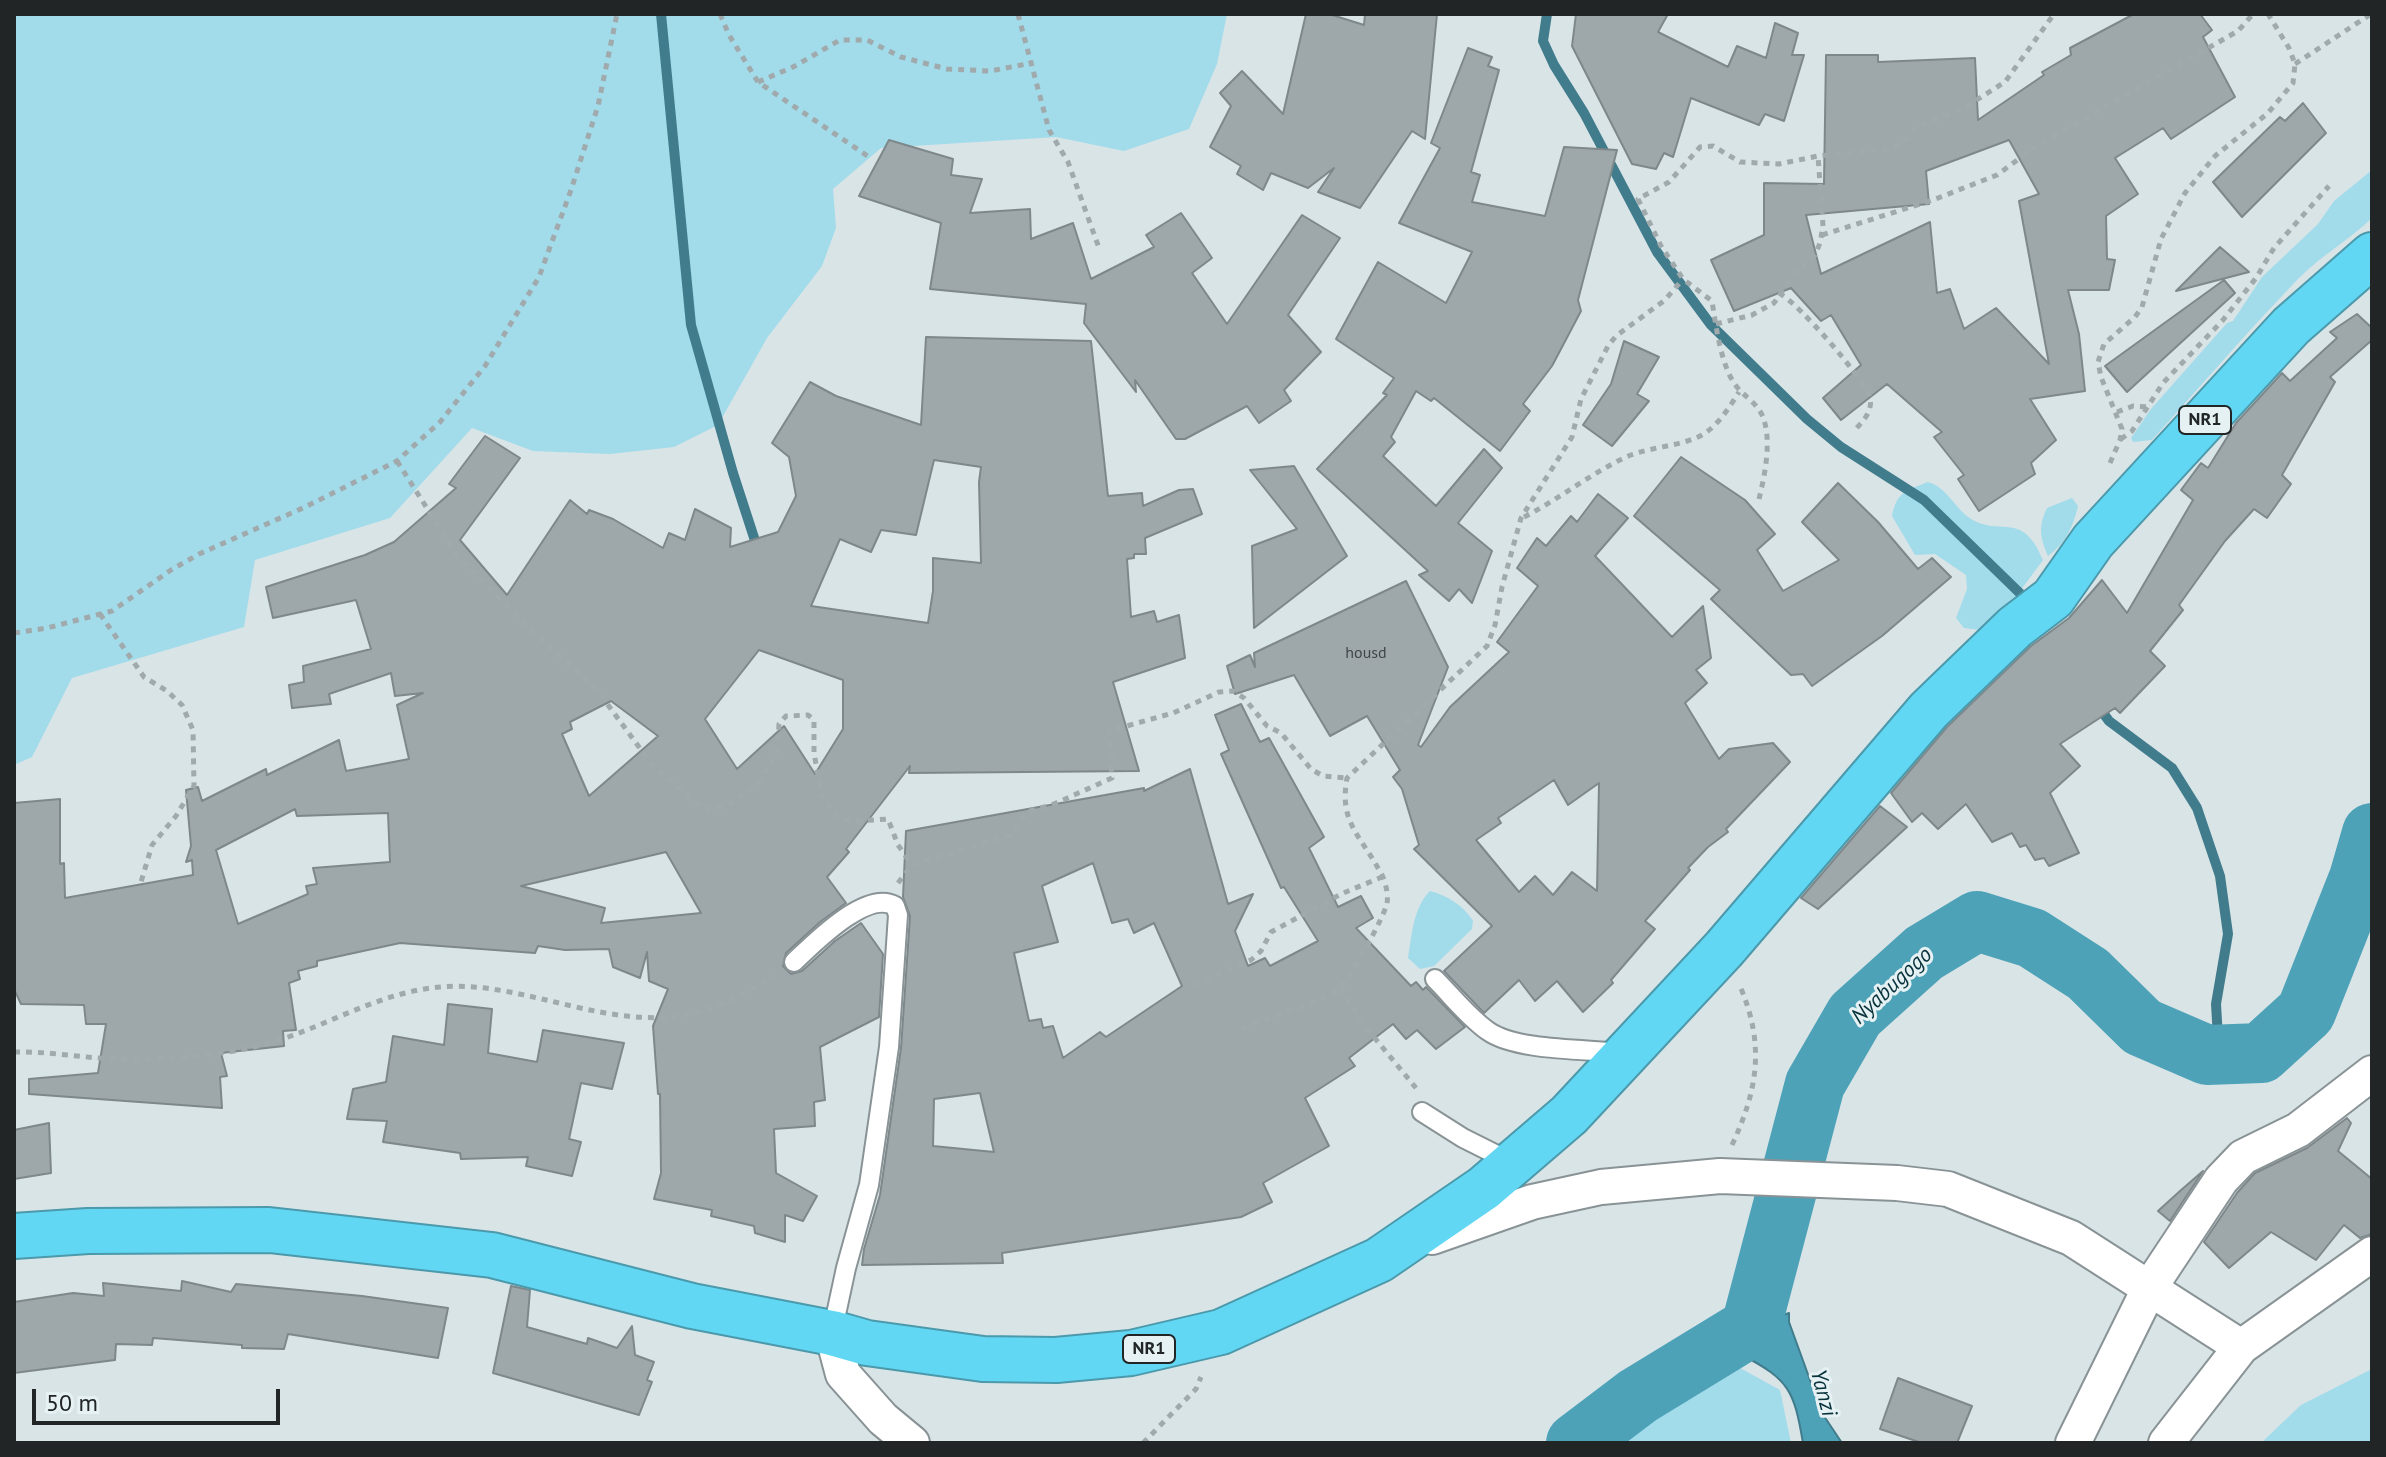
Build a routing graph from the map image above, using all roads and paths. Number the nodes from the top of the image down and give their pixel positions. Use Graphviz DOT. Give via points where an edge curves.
graph roads {
  1 [pos="617,14"];
  2 [pos="720,14"];
  3 [pos="1018,14"];
  4 [pos="2054,14"];
  5 [pos="2253,14"];
  6 [pos="2268,14"];
  7 [pos="2371,14"];
  8 [pos="1032,63"];
  9 [pos="2295,64"];
  10 [pos="758,82"];
  11 [pos="1818,156"];
  12 [pos="872,159"];
  13 [pos="2329,186"];
  14 [pos="1822,235"];
  15 [pos="1099,248"];
  16 [pos="2372,255"];
  17 [pos="1683,279"];
  18 [pos="1779,293"];
  19 [pos="1716,324"];
  20 [pos="1739,392"];
  21 [pos="2148,407"];
  22 [pos="2117,412"];
  23 [pos="1854,431"];
  24 [pos="2120,440"];
  25 [pos="397,461"];
  26 [pos="2105,472"];
  27 [pos="1759,499"];
  28 [pos="1521,518"];
  29 [pos="100,614"];
  30 [pos="14,633"];
  31 [pos="1347,778"];
  32 [pos="912,865"];
  33 [pos="1382,877"];
  34 [pos="141,882"];
  35 [pos="889,902"];
  36 [pos="1724,949"];
  37 [pos="794,962"];
  38 [pos="1435,979"];
  39 [pos="1194,985"];
  40 [pos="1340,988"];
  41 [pos="1242,1029"];
  42 [pos="14,1052"];
  43 [pos="1628,1053"];
  44 [pos="2372,1073"];
  45 [pos="1422,1112"];
  46 [pos="1513,1163"];
  47 [pos="1720,1176"];
  48 [pos="14,1236"];
  49 [pos="2372,1254"];
  50 [pos="1379,1260"];
  51 [pos="2150,1287"];
  52 [pos="1221,1332"];
  53 [pos="832,1333"];
  54 [pos="2241,1347"];
  55 [pos="912,1443"];
  56 [pos="1143,1443"];
  57 [pos="2073,1443"];
  58 [pos="2166,1443"];
  1 -- 25 [label="path" via="598,106 539,277 485,366 440,422"];
  2 -- 10 [label="path"];
  3 -- 8 [label="path"];
  4 -- 11 [label="path" via="1993,91 1916,128 1903,143 1887,149"];
  5 -- 14 [label="path" via="2238,31 2035,147 1997,175"];
  6 -- 9 [label="path"];
  7 -- 9 [label="path"];
  8 -- 10 [label="path" via="990,71 947,69 901,57 867,40 840,40"];
  8 -- 15 [label="path" via="1049,130 1068,162"];
  9 -- 22 [label="path" via="2293,83 2283,98 2215,156 2185,193 2161,239 2142,307 2104,344 2098,362"];
  10 -- 12 [label="path"];
  11 -- 14 [label="path"];
  11 -- 17 [label="path" via="1779,164 1740,162 1713,146 1700,147 1669,182 1638,199"];
  13 -- 21 [label="path"];
  14 -- 18 [label="path" via="1815,255"];
  16 -- 36 [label="highway, NR1" via="2291,326 2093,541 2053,598 1929,710"];
  17 -- 19 [label="path" via="1712,301"];
  17 -- 28 [label="path" via="1608,346 1581,399 1572,437"];
  18 -- 19 [label="path" via="1774,303 1752,315"];
  18 -- 23 [label="path" via="1810,320 1863,386 1870,410"];
  19 -- 20 [label="path" via="1719,347"];
  20 -- 27 [label="path" via="1759,409 1766,432"];
  20 -- 28 [label="path" via="1727,412 1700,437 1628,457"];
  21 -- 22 [label="path"];
  21 -- 24 [label="path"];
  22 -- 24 [label="path"];
  24 -- 26 [label="path"];
  25 -- 29 [label="path" via="199,554"];
  25 -- 32 [label="path" via="456,554 597,690 653,766 694,802 714,809 735,801 768,771 777,754 779,724 786,716 808,715 814,720 822,797 839,818 888,819"];
  28 -- 31 [label="path" via="1487,646"];
  29 -- 30 [label="path"];
  29 -- 34 [label="path" via="144,677 182,705 193,730 194,786 152,845"];
  31 -- 32 [label="path" via="1311,769 1244,698 1233,691 1219,692 1173,713 1109,731 1112,778 1027,812 1010,835"];
  31 -- 33 [label="path" via="1344,809"];
  32 -- 35 [label="path"];
  33 -- 39 [label="path" via="1271,932 1251,960"];
  33 -- 40 [label="path" via="1388,902"];
  35 -- 37 [label="lane" via="856,911"];
  35 -- 53 [label="lane" via="898,915 889,1047 869,1185"];
  36 -- 43 [label="highway, NR1"];
  36 -- 47 [label="path" via="1749,1007 1758,1061 1746,1115"];
  37 -- 42 [label="path" via="742,994 692,1014 604,1013 501,990 441,987 389,996 246,1049 121,1059"];
  38 -- 43 [label="lane" via="1477,1023 1509,1041"];
  40 -- 41 [label="path"];
  40 -- 45 [label="path" via="1417,1089"];
  43 -- 46 [label="highway, NR1" via="1569,1115"];
  44 -- 51 [label="street" via="2298,1130 2243,1157 2221,1180"];
  45 -- 46 [label="lane"];
  46 -- 50 [label="highway, NR1"];
  47 -- 50 [label="street" via="1601,1187 1532,1202"];
  47 -- 51 [label="street" via="1948,1189 2071,1238"];
  48 -- 53 [label="highway, NR1" via="269,1230 492,1255 692,1306"];
  49 -- 54 [label="street"];
  50 -- 52 [label="highway, NR1"];
  51 -- 54 [label="street"];
  51 -- 57 [label="street"];
  52 -- 53 [label="highway, NR1" via="1131,1353 1056,1360 983,1359"];
  52 -- 56 [label="path" via="1196,1389"];
  53 -- 55 [label="street" via="843,1374"];
  54 -- 58 [label="street"];
}
